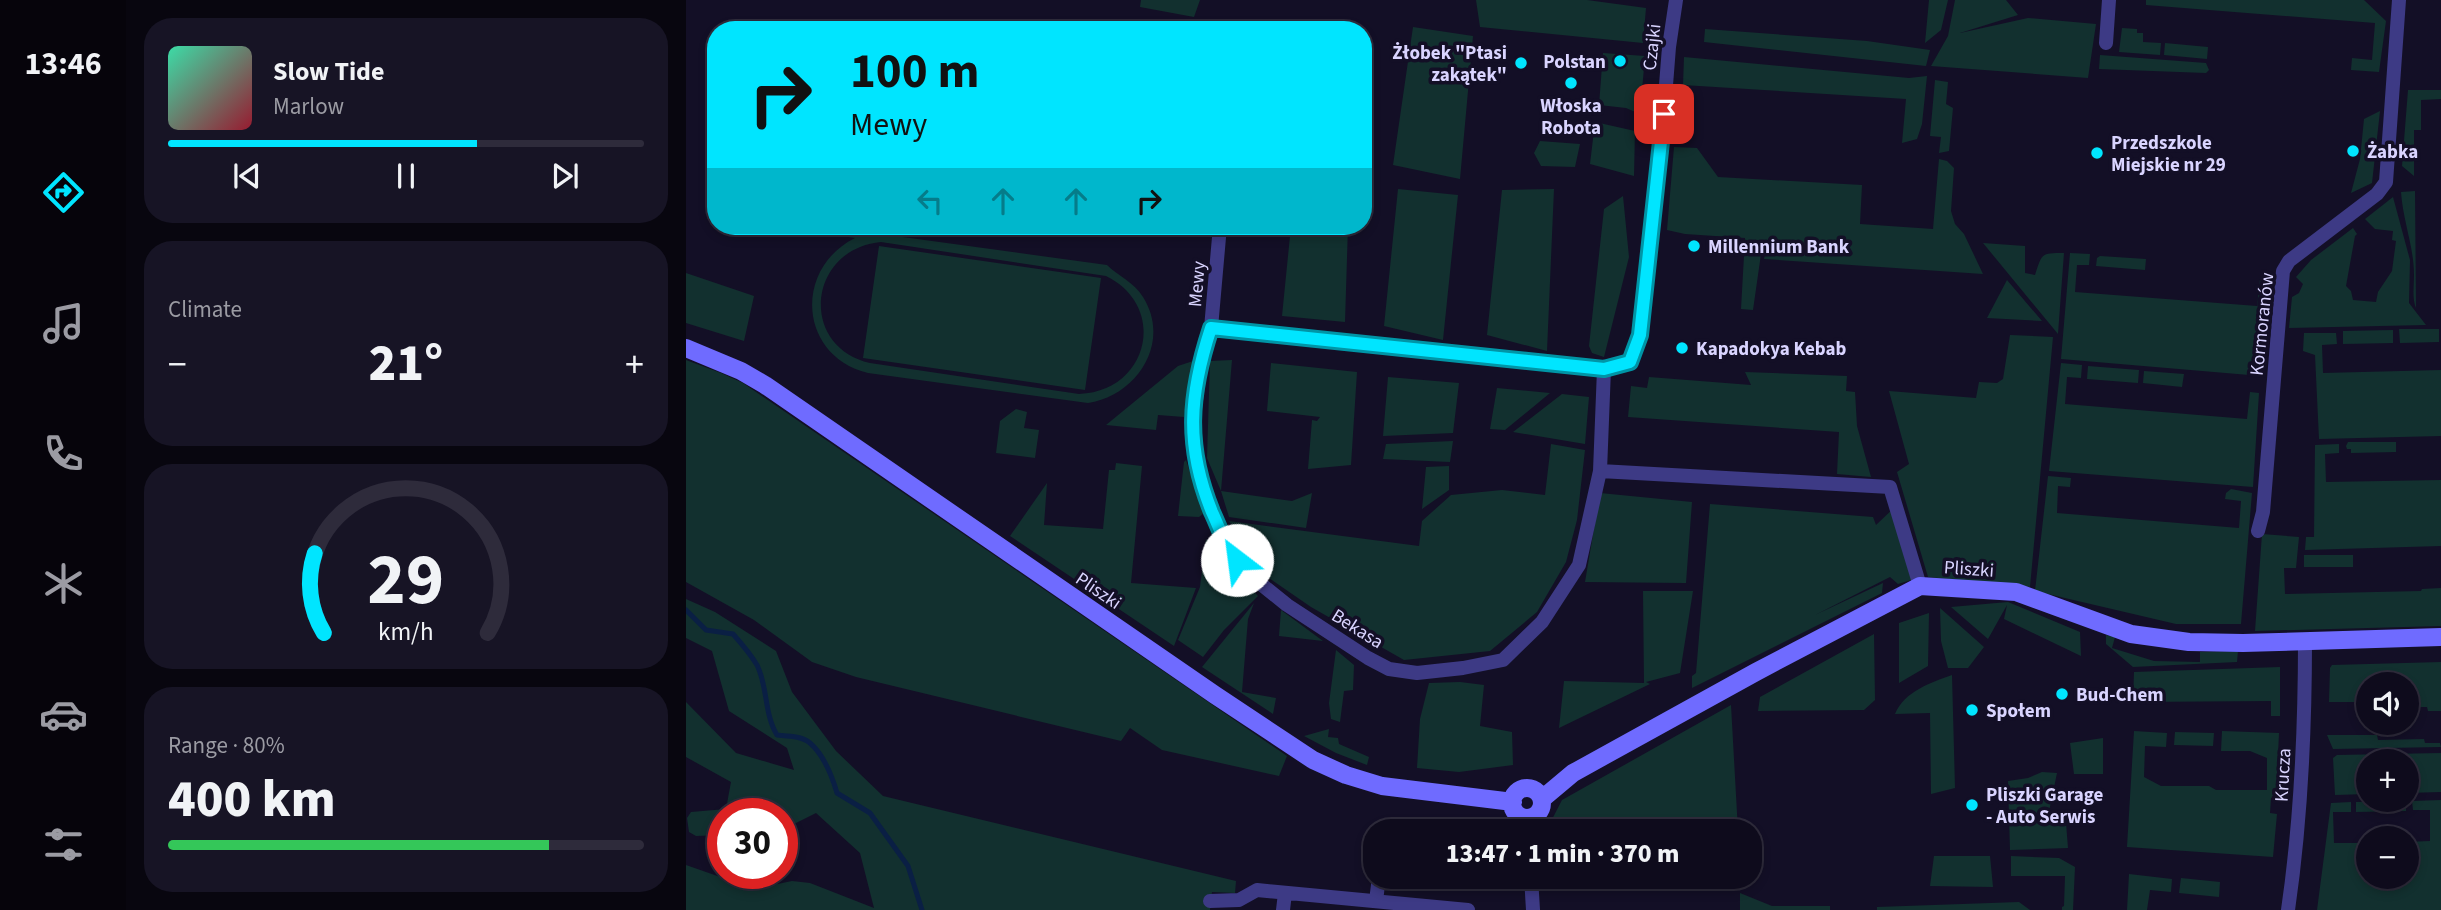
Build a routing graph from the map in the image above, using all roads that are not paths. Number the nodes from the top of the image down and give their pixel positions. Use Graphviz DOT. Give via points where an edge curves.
graph roads {
  1 [pos="1676,0"];
  2 [pos="2109,0"];
  3 [pos="2399,0"];
  4 [pos="2106,43"];
  5 [pos="1219,235"];
  6 [pos="1211,328"];
  7 [pos="686,348"];
  8 [pos="1604,369"];
  9 [pos="1600,471"];
  10 [pos="2258,531"];
  11 [pos="1920,586"];
  12 [pos="2441,637"];
  13 [pos="2305,641"];
  14 [pos="1542,799"];
  15 [pos="1513,802"];
  16 [pos="1522,819"];
  17 [pos="1534,819"];
  18 [pos="1378,889"];
  19 [pos="1532,889"];
  20 [pos="1285,893"];
  21 [pos="1210,901"];
  22 [pos="1377,901"];
  23 [pos="1410,907"];
  24 [pos="1283,910"];
  25 [pos="1468,910"];
  26 [pos="1533,910"];
  27 [pos="2288,910"];
  1 -- 8 [label="street, Czajki" via="1640,335 1630,362"];
  2 -- 4 [label="street"];
  3 -- 10 [label="street, Kormoranów" via="2386,182 2377,194 2289,261 2283,271"];
  5 -- 6 [label="street, Mewy"];
  6 -- 8 [label="street, Mewy"];
  6 -- 9 [label="street, Bekasa" via="1202,354 1192,430 1195,461 1227,548 1264,589 1389,669 1418,673 1503,660 1542,622 1579,565"];
  7 -- 15 [label="street, Pliszki" via="765,385 1313,760 1382,786"];
  8 -- 9 [label="street, Bekasa"];
  9 -- 11 [label="street" via="1890,487"];
  11 -- 13 [label="street, Pliszki" via="2016,592 2131,634 2189,642"];
  11 -- 14 [label="street, Pliszki" via="1573,773"];
  12 -- 13 [label="street, Pliszki"];
  13 -- 27 [label="street, Krucza" via="2300,811"];
  14 -- 15 [label="street, Pliszki" via="1526,788 1517,792"];
  14 -- 17 [label="street, Pliszki"];
  15 -- 16 [label="street, Pliszki"];
  18 -- 22 [label="street"];
  19 -- 26 [label="street"];
  20 -- 21 [label="street" via="1257,890 1240,900"];
  20 -- 22 [label="street"];
  20 -- 24 [label="street"];
  22 -- 23 [label="street"];
  23 -- 25 [label="street"];
}
